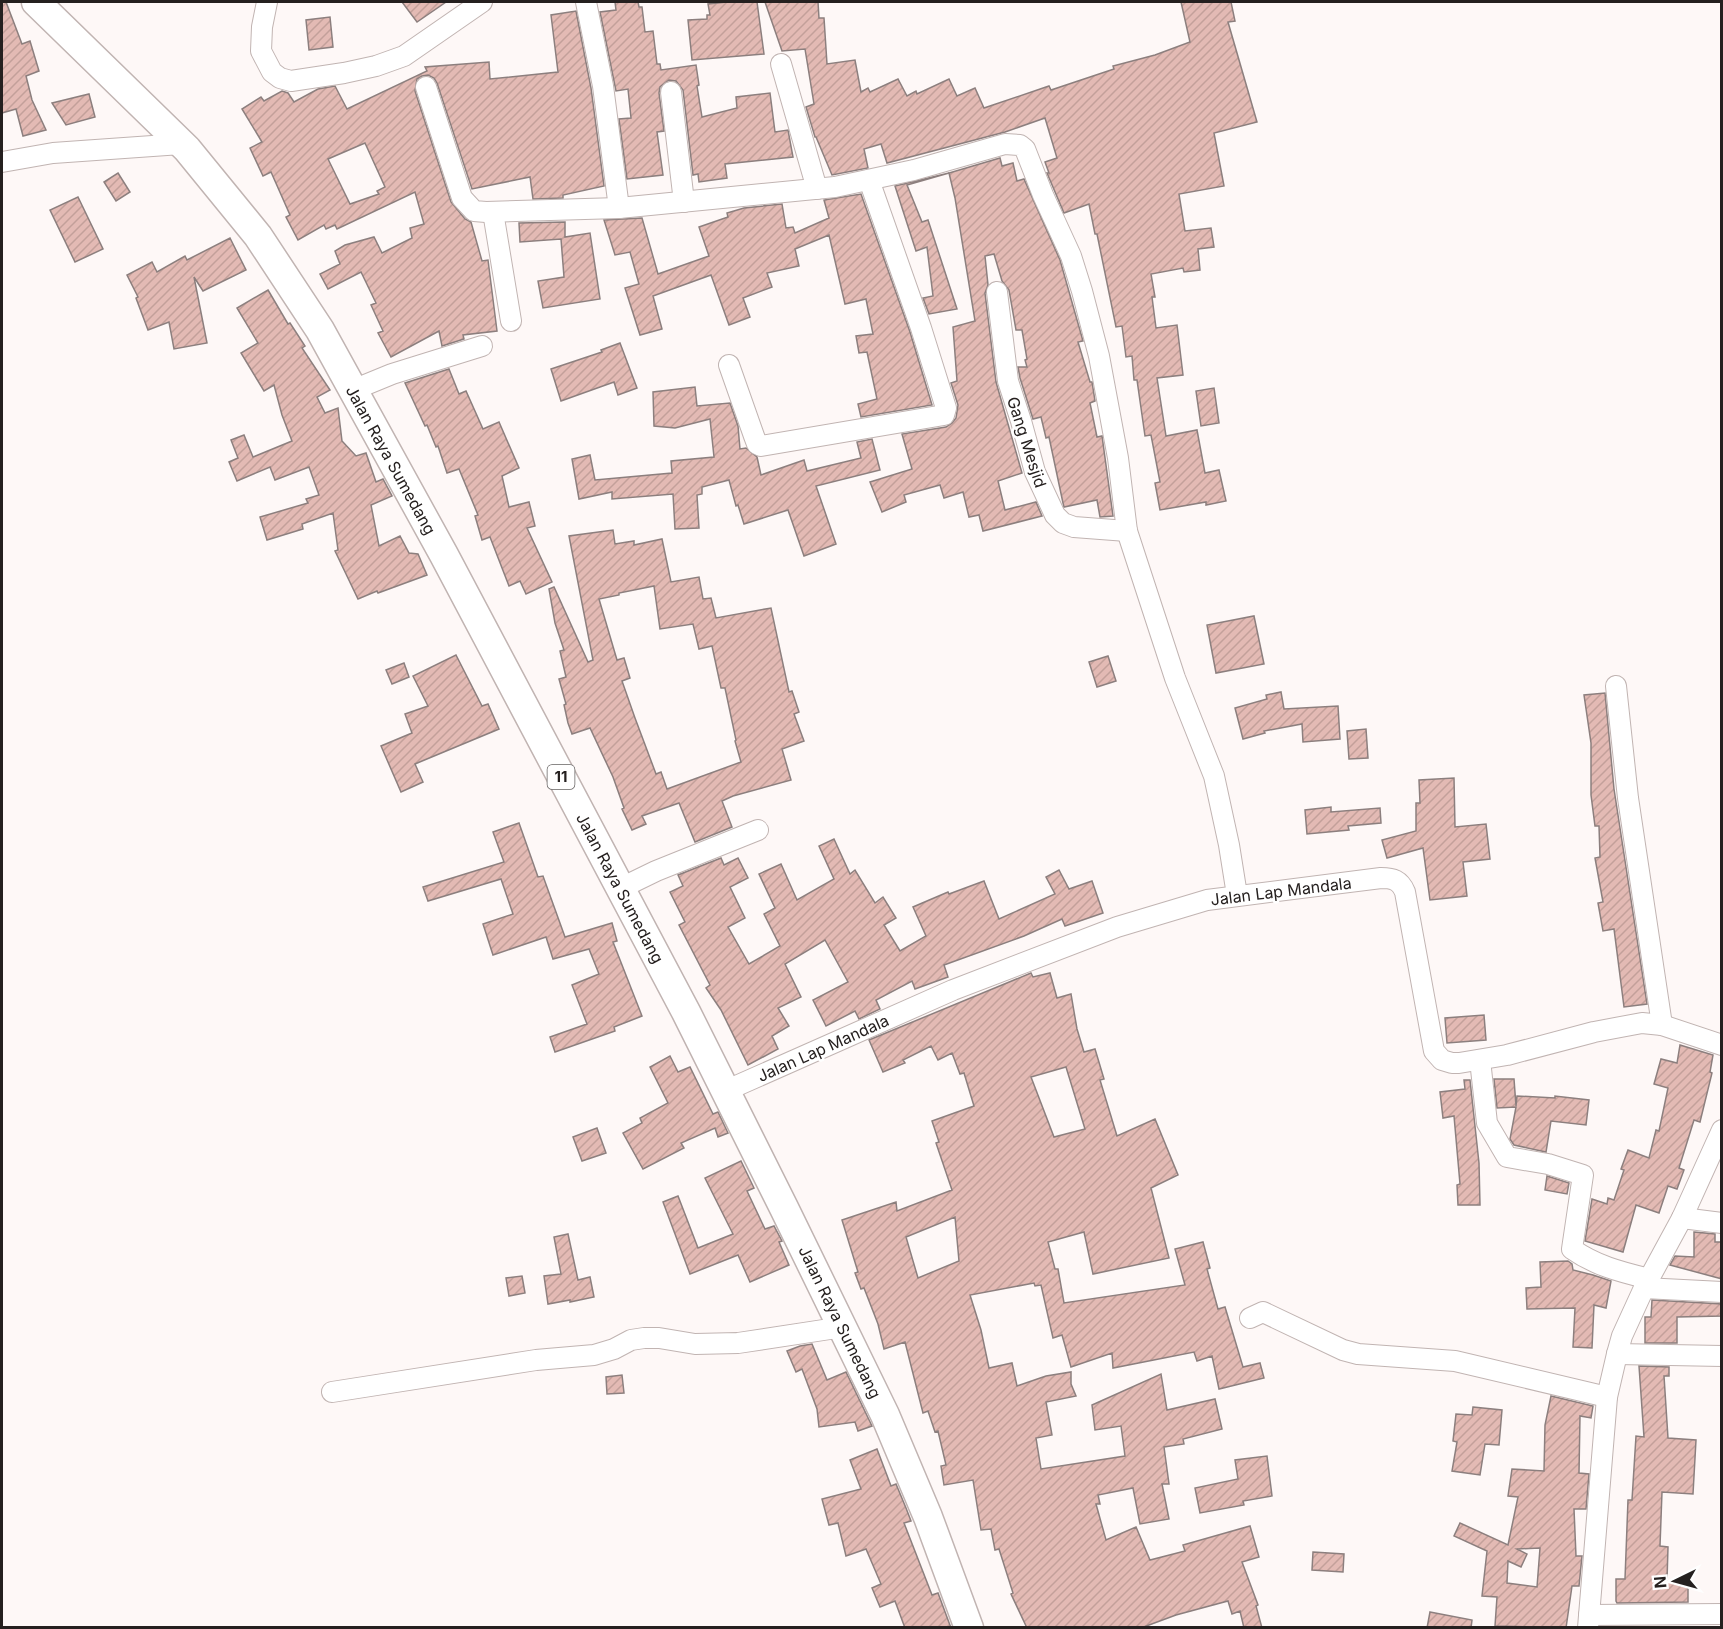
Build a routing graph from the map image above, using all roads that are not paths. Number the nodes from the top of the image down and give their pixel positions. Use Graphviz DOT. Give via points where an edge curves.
graph roads {
  1 [pos="36,2"];
  2 [pos="267,2"];
  3 [pos="482,2"];
  4 [pos="586,2"];
  5 [pos="781,64"];
  6 [pos="426,87"];
  7 [pos="671,92"];
  8 [pos="181,144"];
  9 [pos="2,162"];
  10 [pos="868,180"];
  11 [pos="817,189"];
  12 [pos="684,202"];
  13 [pos="619,208"];
  14 [pos="493,212"];
  15 [pos="997,292"];
  16 [pos="511,321"];
  17 [pos="482,346"];
  18 [pos="729,365"];
  19 [pos="353,390"];
  20 [pos="1127,531"];
  21 [pos="1616,686"];
  22 [pos="758,830"];
  23 [pos="619,889"];
  24 [pos="1237,895"];
  25 [pos="1662,1025"];
  26 [pos="1722,1045"];
  27 [pos="1480,1060"];
  28 [pos="725,1091"];
  29 [pos="1722,1130"];
  30 [pos="1682,1218"];
  31 [pos="1722,1223"];
  32 [pos="1646,1284"];
  33 [pos="1722,1292"];
  34 [pos="1250,1318"];
  35 [pos="843,1327"];
  36 [pos="1617,1354"];
  37 [pos="1722,1356"];
  38 [pos="332,1392"];
  39 [pos="1607,1397"];
  40 [pos="1722,1614"];
  41 [pos="1588,1621"];
  42 [pos="969,1628"];
  1 -- 8 [label="highway, Jalan Raya Sumedang / 11"];
  2 -- 3 [label="street" via="261,51 272,72 291,81 376,66 404,56"];
  4 -- 13 [label="street"];
  5 -- 11 [label="street"];
  6 -- 14 [label="street" via="462,198 474,211"];
  7 -- 12 [label="street"];
  8 -- 9 [label="street" via="53,153"];
  8 -- 19 [label="highway, Jalan Raya Sumedang / 11" via="258,236 320,330"];
  10 -- 11 [label="street"];
  10 -- 18 [label="street" via="921,328 946,408 944,415 761,446"];
  10 -- 20 [label="street" via="1005,144 1025,149 1071,256 1091,324 1119,458"];
  11 -- 12 [label="street"];
  12 -- 13 [label="street"];
  13 -- 14 [label="street"];
  14 -- 16 [label="street"];
  15 -- 20 [label="street, Gang Mesjid" via="1008,381 1035,472 1054,515 1074,527"];
  17 -- 19 [label="street"];
  19 -- 23 [label="highway, Jalan Raya Sumedang / 11"];
  20 -- 24 [label="street" via="1175,678 1214,776"];
  21 -- 25 [label="street" via="1628,798"];
  22 -- 23 [label="street"];
  23 -- 28 [label="highway, Jalan Raya Sumedang / 11"];
  24 -- 27 [label="street, Jalan Lap Mandala" via="1381,878 1392,878 1402,884 1434,1051 1452,1064"];
  24 -- 28 [label="street, Jalan Lap Mandala" via="1117,927 953,990"];
  25 -- 26 [label="street, Jalan Lap Mandala"];
  25 -- 27 [label="street, Jalan Lap Mandala" via="1642,1023 1593,1032"];
  27 -- 32 [label="street" via="1487,1123 1508,1158 1583,1175 1572,1250"];
  28 -- 35 [label="highway, Jalan Raya Sumedang / 11"];
  29 -- 30 [label="street"];
  30 -- 31 [label="street"];
  30 -- 32 [label="street"];
  32 -- 33 [label="street"];
  32 -- 36 [label="street"];
  34 -- 39 [label="street" via="1263,1312 1350,1352 1455,1361"];
  35 -- 38 [label="street" via="738,1343 695,1344 644,1338 594,1354"];
  35 -- 42 [label="highway, Jalan Raya Sumedang / 11" via="928,1517"];
  36 -- 37 [label="street"];
  36 -- 39 [label="street"];
  39 -- 41 [label="street"];
  40 -- 41 [label="street"];
}
